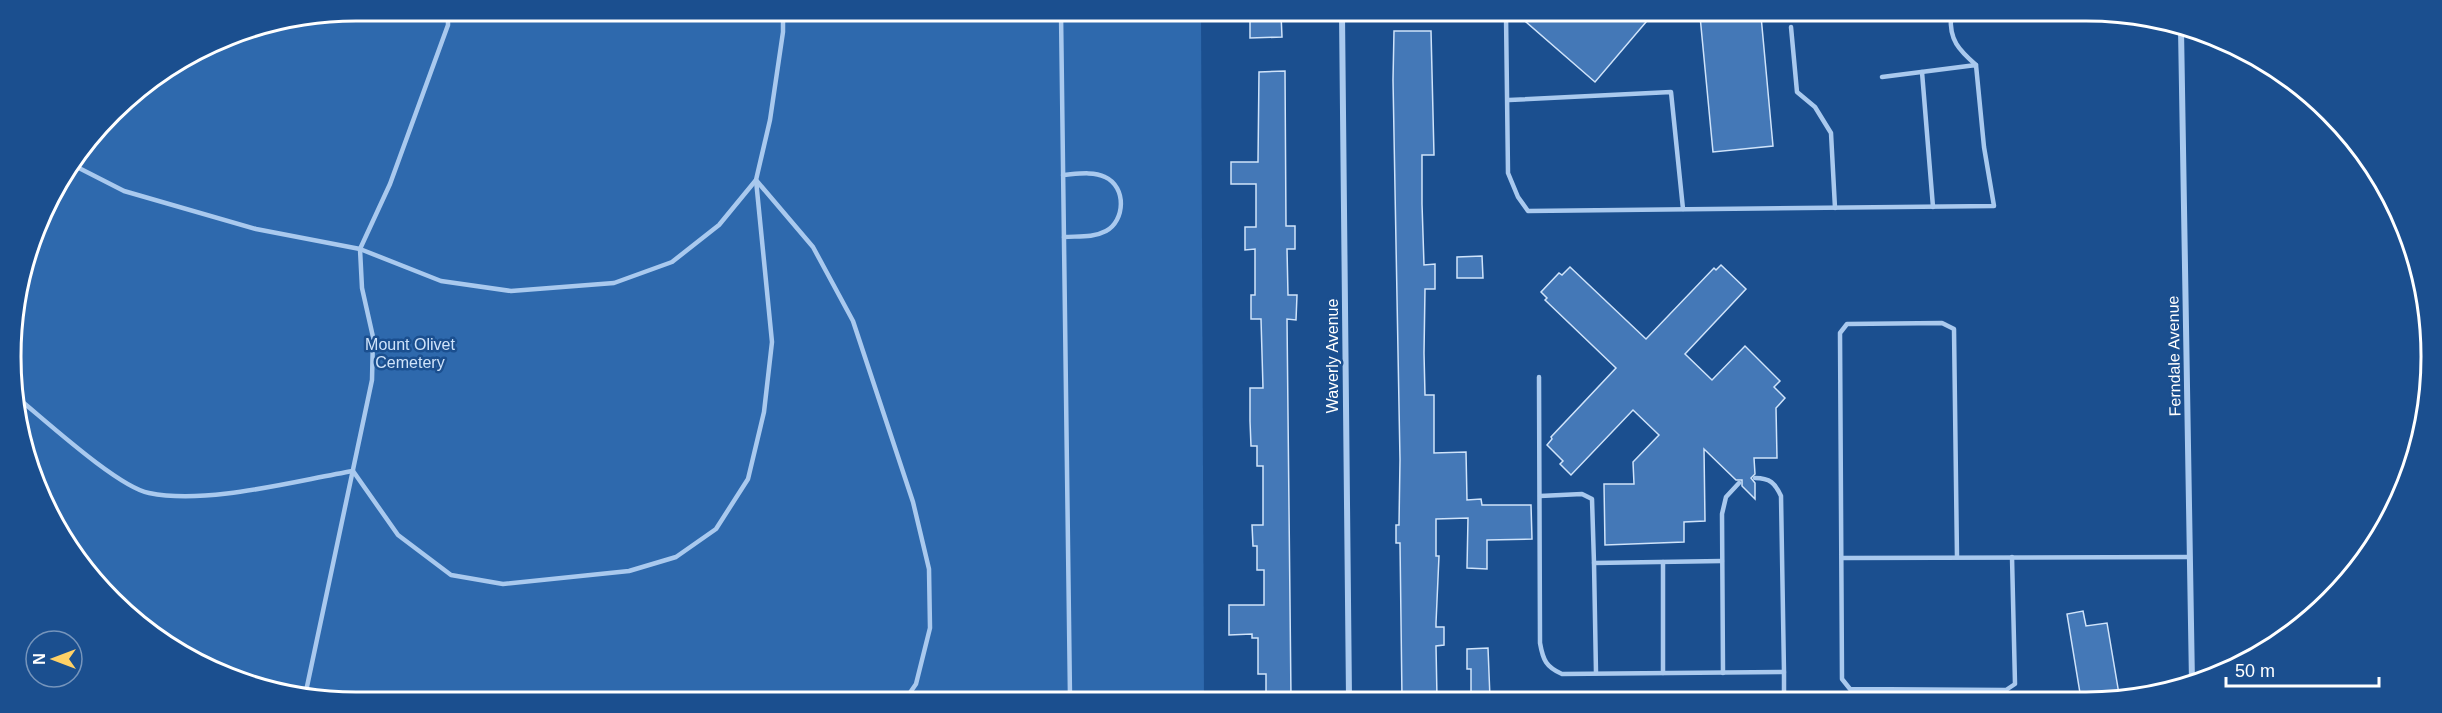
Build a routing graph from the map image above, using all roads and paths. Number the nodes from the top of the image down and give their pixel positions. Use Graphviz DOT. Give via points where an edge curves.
graph roads {
  1 [pos="448,21"];
  2 [pos="783,21"];
  3 [pos="1061,21"];
  4 [pos="1342,21"];
  5 [pos="1506,21"];
  6 [pos="1951,21"];
  7 [pos="1791,27"];
  8 [pos="2181,35"];
  9 [pos="1976,65"];
  10 [pos="1922,72"];
  11 [pos="1882,77"];
  12 [pos="1509,100"];
  13 [pos="79,168"];
  14 [pos="1063,175"];
  15 [pos="756,180"];
  16 [pos="1933,207"];
  17 [pos="1835,208"];
  18 [pos="1683,209"];
  19 [pos="1064,237"];
  20 [pos="360,249"];
  21 [pos="1539,377"];
  22 [pos="24,403"];
  23 [pos="353,471"];
  24 [pos="1755,478"];
  25 [pos="1739,483"];
  26 [pos="1540,496"];
  27 [pos="2190,556"];
  28 [pos="2013,557"];
  29 [pos="1842,558"];
  30 [pos="1957,558"];
  31 [pos="1722,561"];
  32 [pos="1663,562"];
  33 [pos="1594,563"];
  34 [pos="1784,672"];
  35 [pos="1596,673"];
  36 [pos="1663,673"];
  37 [pos="1723,673"];
  38 [pos="2192,674"];
  39 [pos="306,688"];
  40 [pos="911,692"];
  41 [pos="1070,692"];
  42 [pos="1349,692"];
  43 [pos="1784,692"];
  1 -- 20 [label="lane" via="390,184"];
  2 -- 15 [label="lane" via="770,120"];
  3 -- 14 [label="lane"];
  4 -- 42 [label="street, Waverly Avenue"];
  5 -- 12 [label="lane"];
  6 -- 9 [label="lane" via="1956,47"];
  7 -- 17 [label="lane" via="1797,93 1815,107 1831,133"];
  8 -- 27 [label="street, Ferndale Avenue"];
  9 -- 10 [label="lane"];
  9 -- 16 [label="lane" via="1994,206"];
  10 -- 11 [label="lane"];
  10 -- 16 [label="lane"];
  12 -- 18 [label="lane" via="1508,172 1528,211"];
  12 -- 18 [label="lane" via="1671,93"];
  13 -- 20 [label="lane" via="124,191 234,223"];
  14 -- 19 [label="lane"];
  14 -- 19 [label="lane" via="1094,174 1107,178 1118,188 1122,203 1119,219 1108,231 1095,236"];
  15 -- 20 [label="lane" via="718,225 672,262 614,284 511,291 441,281"];
  15 -- 23 [label="lane" via="772,342 764,412 748,479 716,529 676,558 629,571 503,584 451,575 398,535"];
  15 -- 40 [label="lane" via="813,247 853,321 913,502 928,569 930,628"];
  16 -- 17 [label="lane"];
  17 -- 18 [label="lane"];
  19 -- 41 [label="lane"];
  20 -- 23 [label="lane" via="362,288 373,337 372,380"];
  21 -- 26 [label="lane"];
  22 -- 23 [label="lane" via="111,473 147,493 212,496"];
  23 -- 39 [label="lane"];
  24 -- 34 [label="lane" via="1775,483 1781,496"];
  25 -- 31 [label="lane" via="1726,497 1722,514"];
  26 -- 33 [label="lane" via="1582,494 1592,499"];
  26 -- 35 [label="lane" via="1543,659 1562,674"];
  27 -- 28 [label="lane"];
  27 -- 38 [label="street, Ferndale Avenue"];
  28 -- 29 [label="lane" via="2014,684 2006,690 1850,689 1842,679"];
  28 -- 30 [label="lane"];
  29 -- 30 [label="lane"];
  29 -- 30 [label="lane" via="1840,333 1847,324 1942,322 1954,329"];
  31 -- 32 [label="lane"];
  31 -- 37 [label="lane"];
  32 -- 33 [label="lane"];
  32 -- 36 [label="lane"];
  33 -- 35 [label="lane"];
  34 -- 37 [label="lane"];
  34 -- 43 [label="lane"];
  35 -- 36 [label="lane"];
  36 -- 37 [label="lane"];
}
